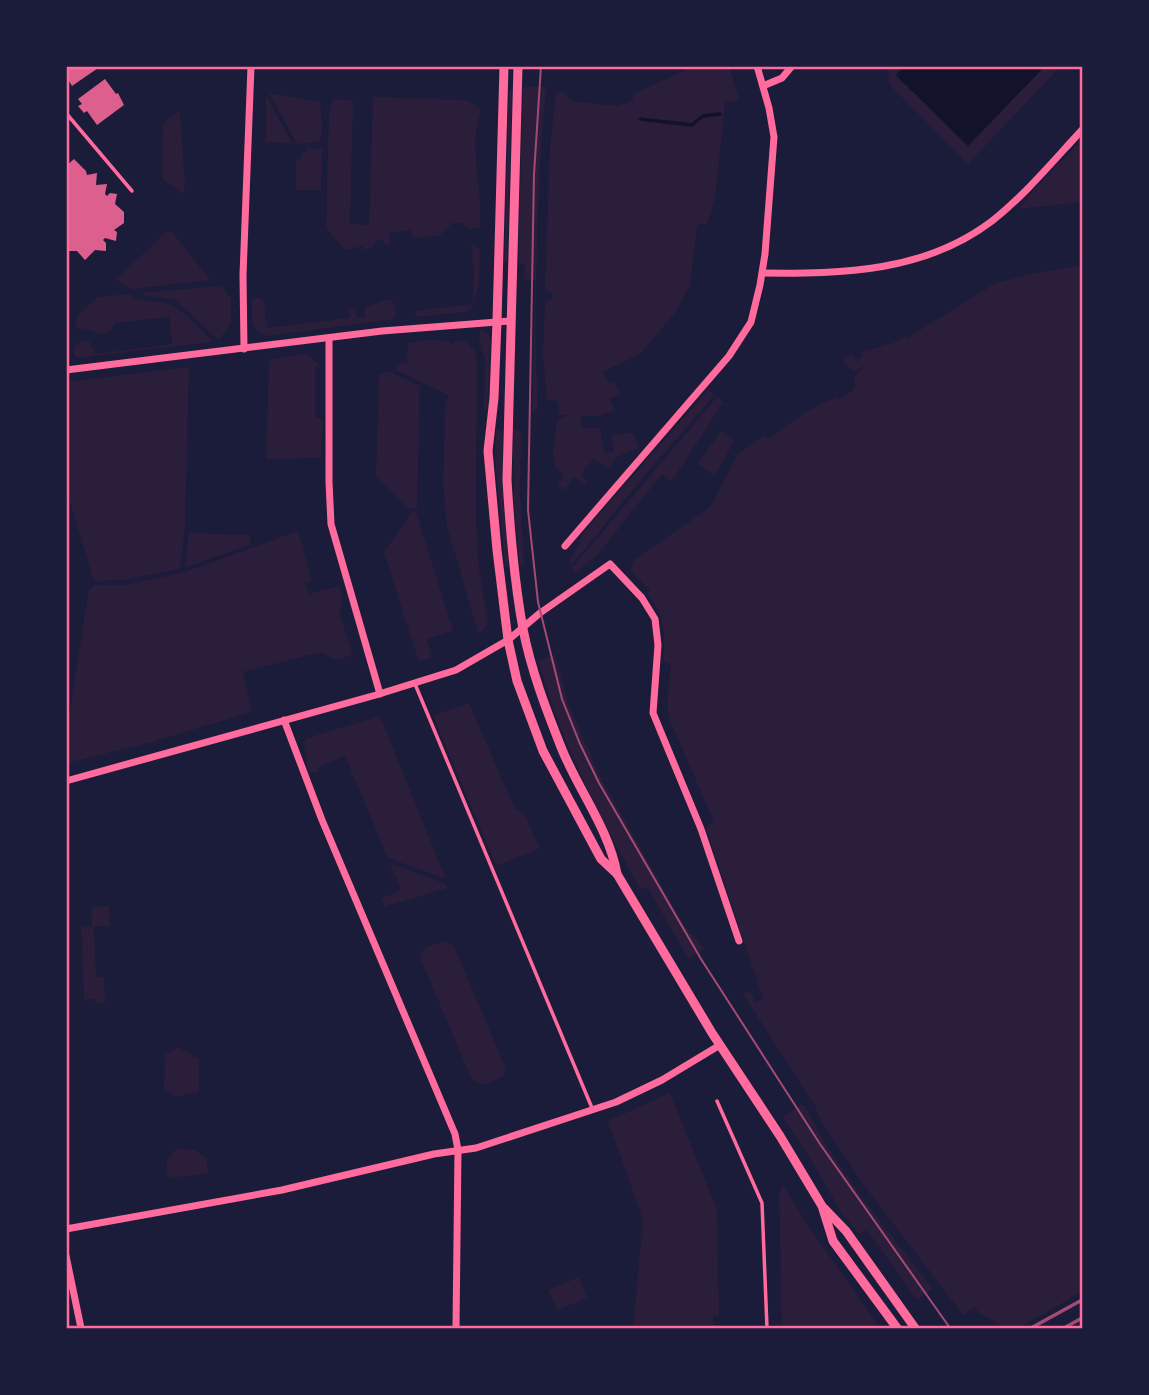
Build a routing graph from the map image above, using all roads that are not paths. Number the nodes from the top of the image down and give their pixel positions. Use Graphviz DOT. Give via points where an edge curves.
graph roads {
  1 [pos="251,66"];
  2 [pos="504,66"];
  3 [pos="518,66"];
  4 [pos="757,66"];
  5 [pos="792,66"];
  6 [pos="763,86"];
  7 [pos="66,113"];
  8 [pos="1083,130"];
  9 [pos="132,191"];
  10 [pos="762,273"];
  11 [pos="498,321"];
  12 [pos="510,321"];
  13 [pos="329,339"];
  14 [pos="244,349"];
  15 [pos="66,370"];
  16 [pos="565,546"];
  17 [pos="523,629"];
  18 [pos="508,640"];
  19 [pos="415,684"];
  20 [pos="380,694"];
  21 [pos="284,720"];
  22 [pos="66,781"];
  23 [pos="617,874"];
  24 [pos="739,941"];
  25 [pos="720,1045"];
  26 [pos="717,1101"];
  27 [pos="593,1110"];
  28 [pos="458,1150"];
  29 [pos="822,1206"];
  30 [pos="66,1229"];
  31 [pos="66,1256"];
  32 [pos="80,1328"];
  33 [pos="456,1328"];
  34 [pos="767,1328"];
  35 [pos="897,1328"];
  36 [pos="915,1328"];
  1 -- 14 [label="street"];
  2 -- 11 [label="street"];
  3 -- 12 [label="street"];
  4 -- 6 [label="street"];
  5 -- 6 [label="street" via="782,78"];
  6 -- 10 [label="street" via="774,137"];
  7 -- 9 [label="lane"];
  8 -- 10 [label="street" via="994,219 944,250 872,269"];
  10 -- 16 [label="street" via="751,322 729,356"];
  11 -- 12 [label="street"];
  11 -- 13 [label="street"];
  11 -- 18 [label="street" via="488,451"];
  12 -- 17 [label="street" via="509,529"];
  13 -- 14 [label="street"];
  13 -- 20 [label="street" via="331,524"];
  14 -- 15 [label="street"];
  17 -- 18 [label="street"];
  17 -- 23 [label="street" via="551,722 613,850"];
  17 -- 24 [label="street" via="610,564 642,598 655,619 658,645 653,713 701,829"];
  18 -- 19 [label="street" via="466,666"];
  18 -- 23 [label="street" via="519,689 551,768 601,859"];
  19 -- 20 [label="street"];
  19 -- 27 [label="lane"];
  20 -- 21 [label="street"];
  21 -- 22 [label="street"];
  21 -- 28 [label="street"];
  23 -- 25 [label="street"];
  25 -- 27 [label="street" via="646,1088"];
  25 -- 29 [label="street"];
  26 -- 34 [label="lane" via="762,1203"];
  27 -- 28 [label="street"];
  28 -- 30 [label="street" via="282,1190"];
  28 -- 33 [label="street"];
  29 -- 35 [label="street" via="833,1241"];
  29 -- 36 [label="street" via="846,1231"];
  31 -- 32 [label="street"];
}
